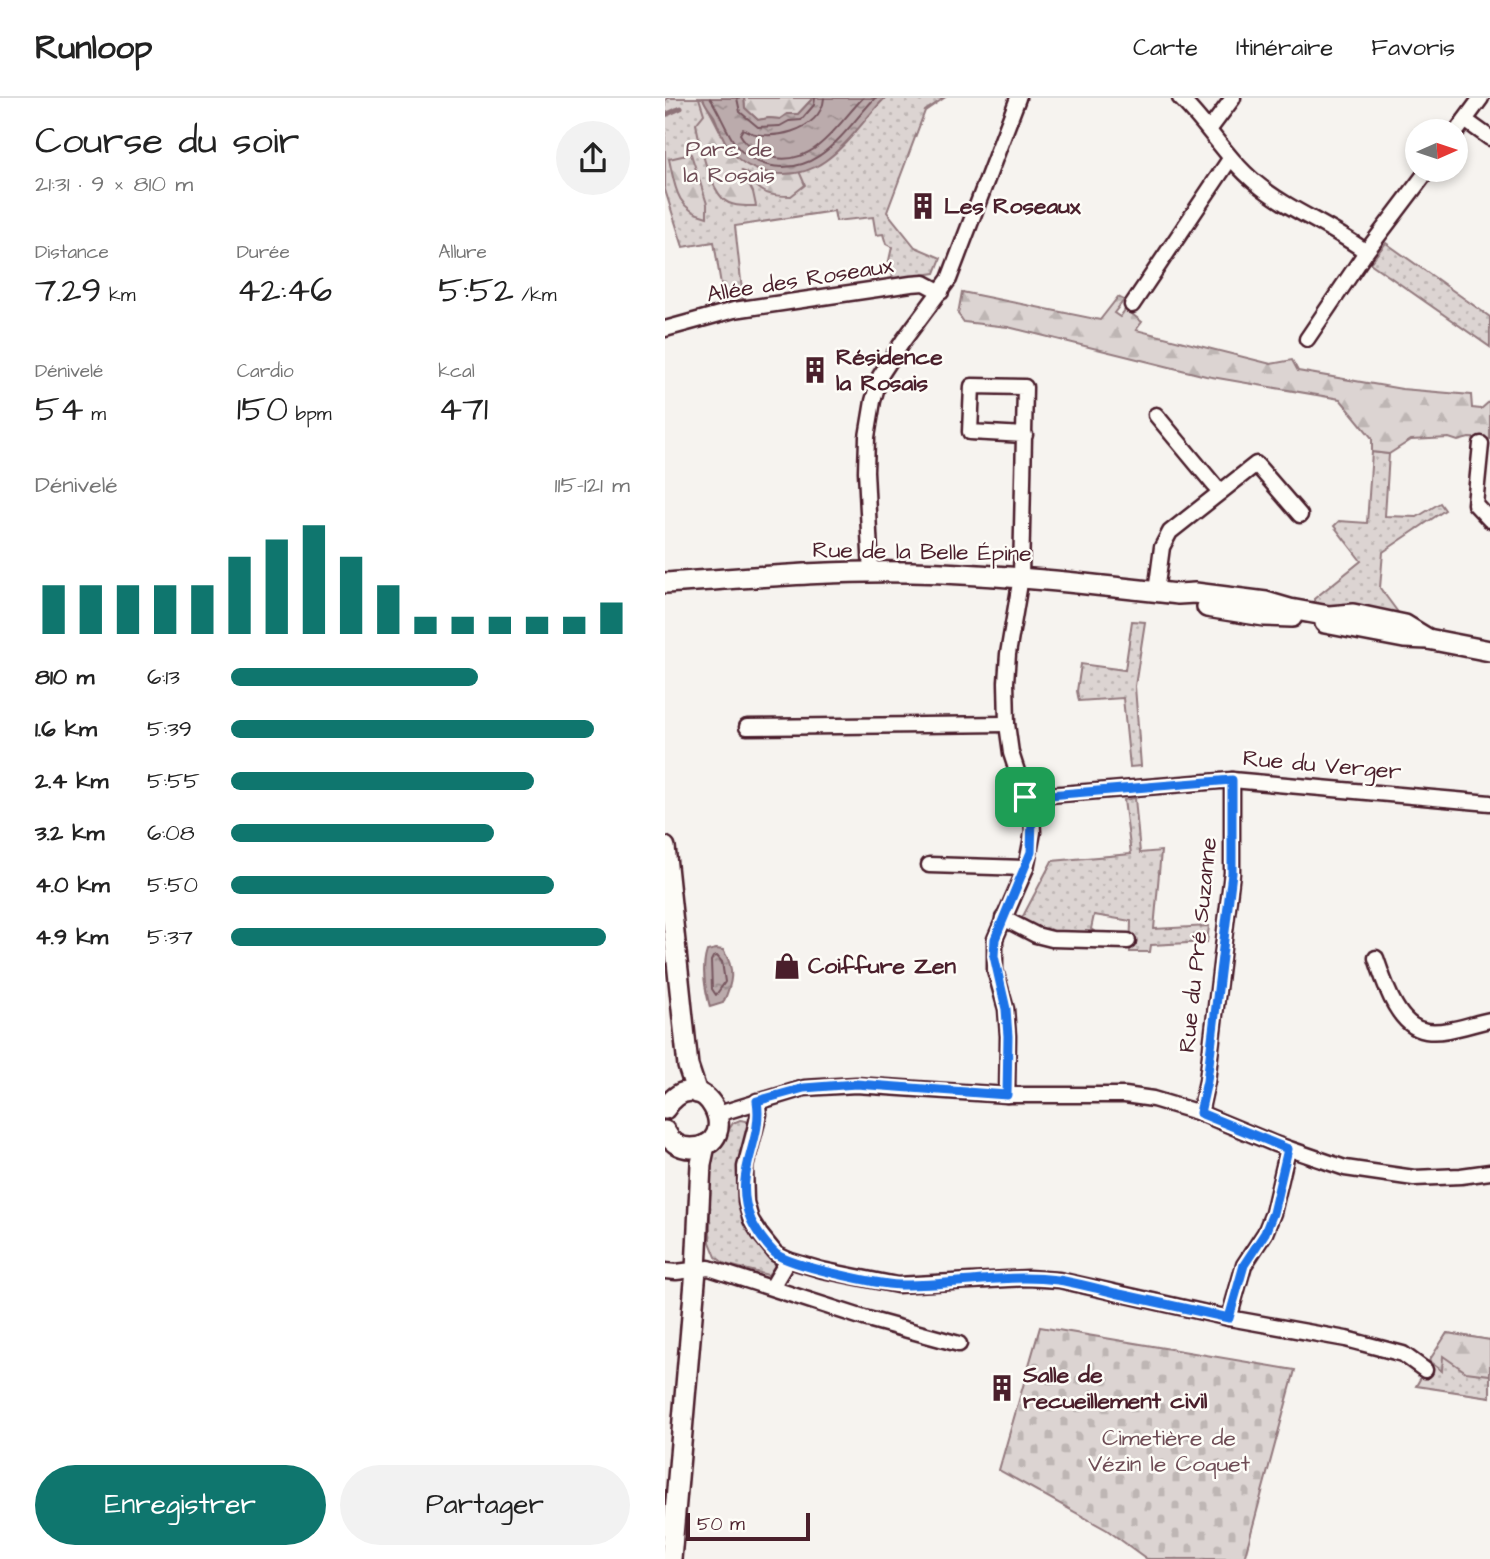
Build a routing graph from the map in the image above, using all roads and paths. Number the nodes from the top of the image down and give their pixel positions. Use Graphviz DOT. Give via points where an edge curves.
graph roads {
  1 [pos="1018,98"];
  2 [pos="1180,98"];
  3 [pos="1233,98"];
  4 [pos="1481,98"];
  5 [pos="1465,119"];
  6 [pos="1468,129"];
  7 [pos="1209,130"];
  8 [pos="1490,138"];
  9 [pos="1230,159"];
  10 [pos="1419,182"];
  11 [pos="1366,252"];
  12 [pos="941,292"];
  13 [pos="1132,305"];
  14 [pos="665,329"];
  15 [pos="1307,340"];
  16 [pos="1156,415"];
  17 [pos="1025,435"];
  18 [pos="1481,444"];
  19 [pos="1220,492"];
  20 [pos="1300,515"];
  21 [pos="1490,520"];
  22 [pos="871,573"];
  23 [pos="1021,577"];
  24 [pos="665,583"];
  25 [pos="1156,592"];
  26 [pos="1490,651"];
  27 [pos="1007,724"];
  28 [pos="747,727"];
  29 [pos="1232,780"];
  30 [pos="1025,797"];
  31 [pos="1490,803"];
  32 [pos="665,847"];
  33 [pos="929,865"];
  34 [pos="1026,868"];
  35 [pos="1003,918"];
  36 [pos="1128,941"];
  37 [pos="665,947"];
  38 [pos="1376,958"];
  39 [pos="1490,1020"];
  40 [pos="1007,1095"];
  41 [pos="680,1099"];
  42 [pos="757,1101"];
  43 [pos="1200,1113"];
  44 [pos="718,1114"];
  45 [pos="665,1131"];
  46 [pos="705,1145"];
  47 [pos="685,1148"];
  48 [pos="1288,1149"];
  49 [pos="1490,1172"];
  50 [pos="697,1226"];
  51 [pos="788,1260"];
  52 [pos="696,1270"];
  53 [pos="665,1271"];
  54 [pos="772,1287"];
  55 [pos="1229,1318"];
  56 [pos="959,1344"];
  57 [pos="1425,1370"];
  58 [pos="671,1559"];
  1 -- 12 [label="street"];
  2 -- 7 [label="street"];
  3 -- 7 [label="street"];
  4 -- 5 [label="street"];
  6 -- 8 [label="street"];
  7 -- 9 [label="street"];
  9 -- 11 [label="street" via="1274,197"];
  9 -- 13 [label="street"];
  10 -- 11 [label="street"];
  11 -- 15 [label="street"];
  12 -- 14 [label="street, Allée des Roseaux" via="924,283 911,284 734,310"];
  12 -- 22 [label="street" via="880,376 873,401 866,471"];
  16 -- 19 [label="street"];
  17 -- 17 [label="street" via="1025,387 972,386 971,432"];
  17 -- 23 [label="street"];
  18 -- 21 [label="street" via="1475,504"];
  19 -- 20 [label="street" via="1256,464"];
  19 -- 25 [label="street" via="1170,532 1161,547"];
  22 -- 23 [label="main road, Rue de la Belle Épine"];
  22 -- 24 [label="main road, Rue de la Belle Épine"];
  23 -- 25 [label="main road, Rue de la Belle Épine"];
  23 -- 27 [label="street" via="1008,654"];
  25 -- 26 [label="main road, Rue de la Belle Épine" via="1266,602 1329,616 1353,614 1405,625 1428,639"];
  27 -- 28 [label="street"];
  27 -- 30 [label="street"];
  29 -- 30 [label="street, Rue du Verger"];
  29 -- 31 [label="street, Rue du Verger"];
  29 -- 43 [label="street, Rue du Pré Suzanne" via="1232,873"];
  30 -- 34 [label="street" via="1033,832"];
  32 -- 41 [label="main road" via="688,1066"];
  33 -- 34 [label="street"];
  34 -- 35 [label="street"];
  35 -- 36 [label="street" via="1052,939"];
  35 -- 40 [label="street" via="994,956 1006,1009"];
  37 -- 41 [label="main road"];
  38 -- 39 [label="street" via="1387,991 1405,1020 1417,1029 1439,1031"];
  40 -- 42 [label="street" via="856,1084 804,1088"];
  40 -- 43 [label="street" via="1139,1096"];
  41 -- 44 [label="main road" via="711,1100"];
  42 -- 44 [label="street"];
  42 -- 51 [label="street" via="759,1114 745,1167 746,1202 760,1234 776,1254"];
  43 -- 48 [label="street"];
  44 -- 46 [label="main road" via="716,1132"];
  45 -- 47 [label="main road"];
  46 -- 47 [label="main road"];
  46 -- 50 [label="main road"];
  47 -- 50 [label="main road" via="689,1198"];
  48 -- 49 [label="street" via="1388,1176 1437,1178"];
  48 -- 55 [label="street" via="1273,1213 1244,1265"];
  50 -- 52 [label="main road"];
  51 -- 54 [label="street"];
  51 -- 55 [label="street" via="897,1285 1059,1280"];
  52 -- 53 [label="street"];
  52 -- 54 [label="street" via="709,1268"];
  52 -- 58 [label="main road"];
  54 -- 56 [label="street"];
  55 -- 57 [label="street" via="1403,1354"];
}
